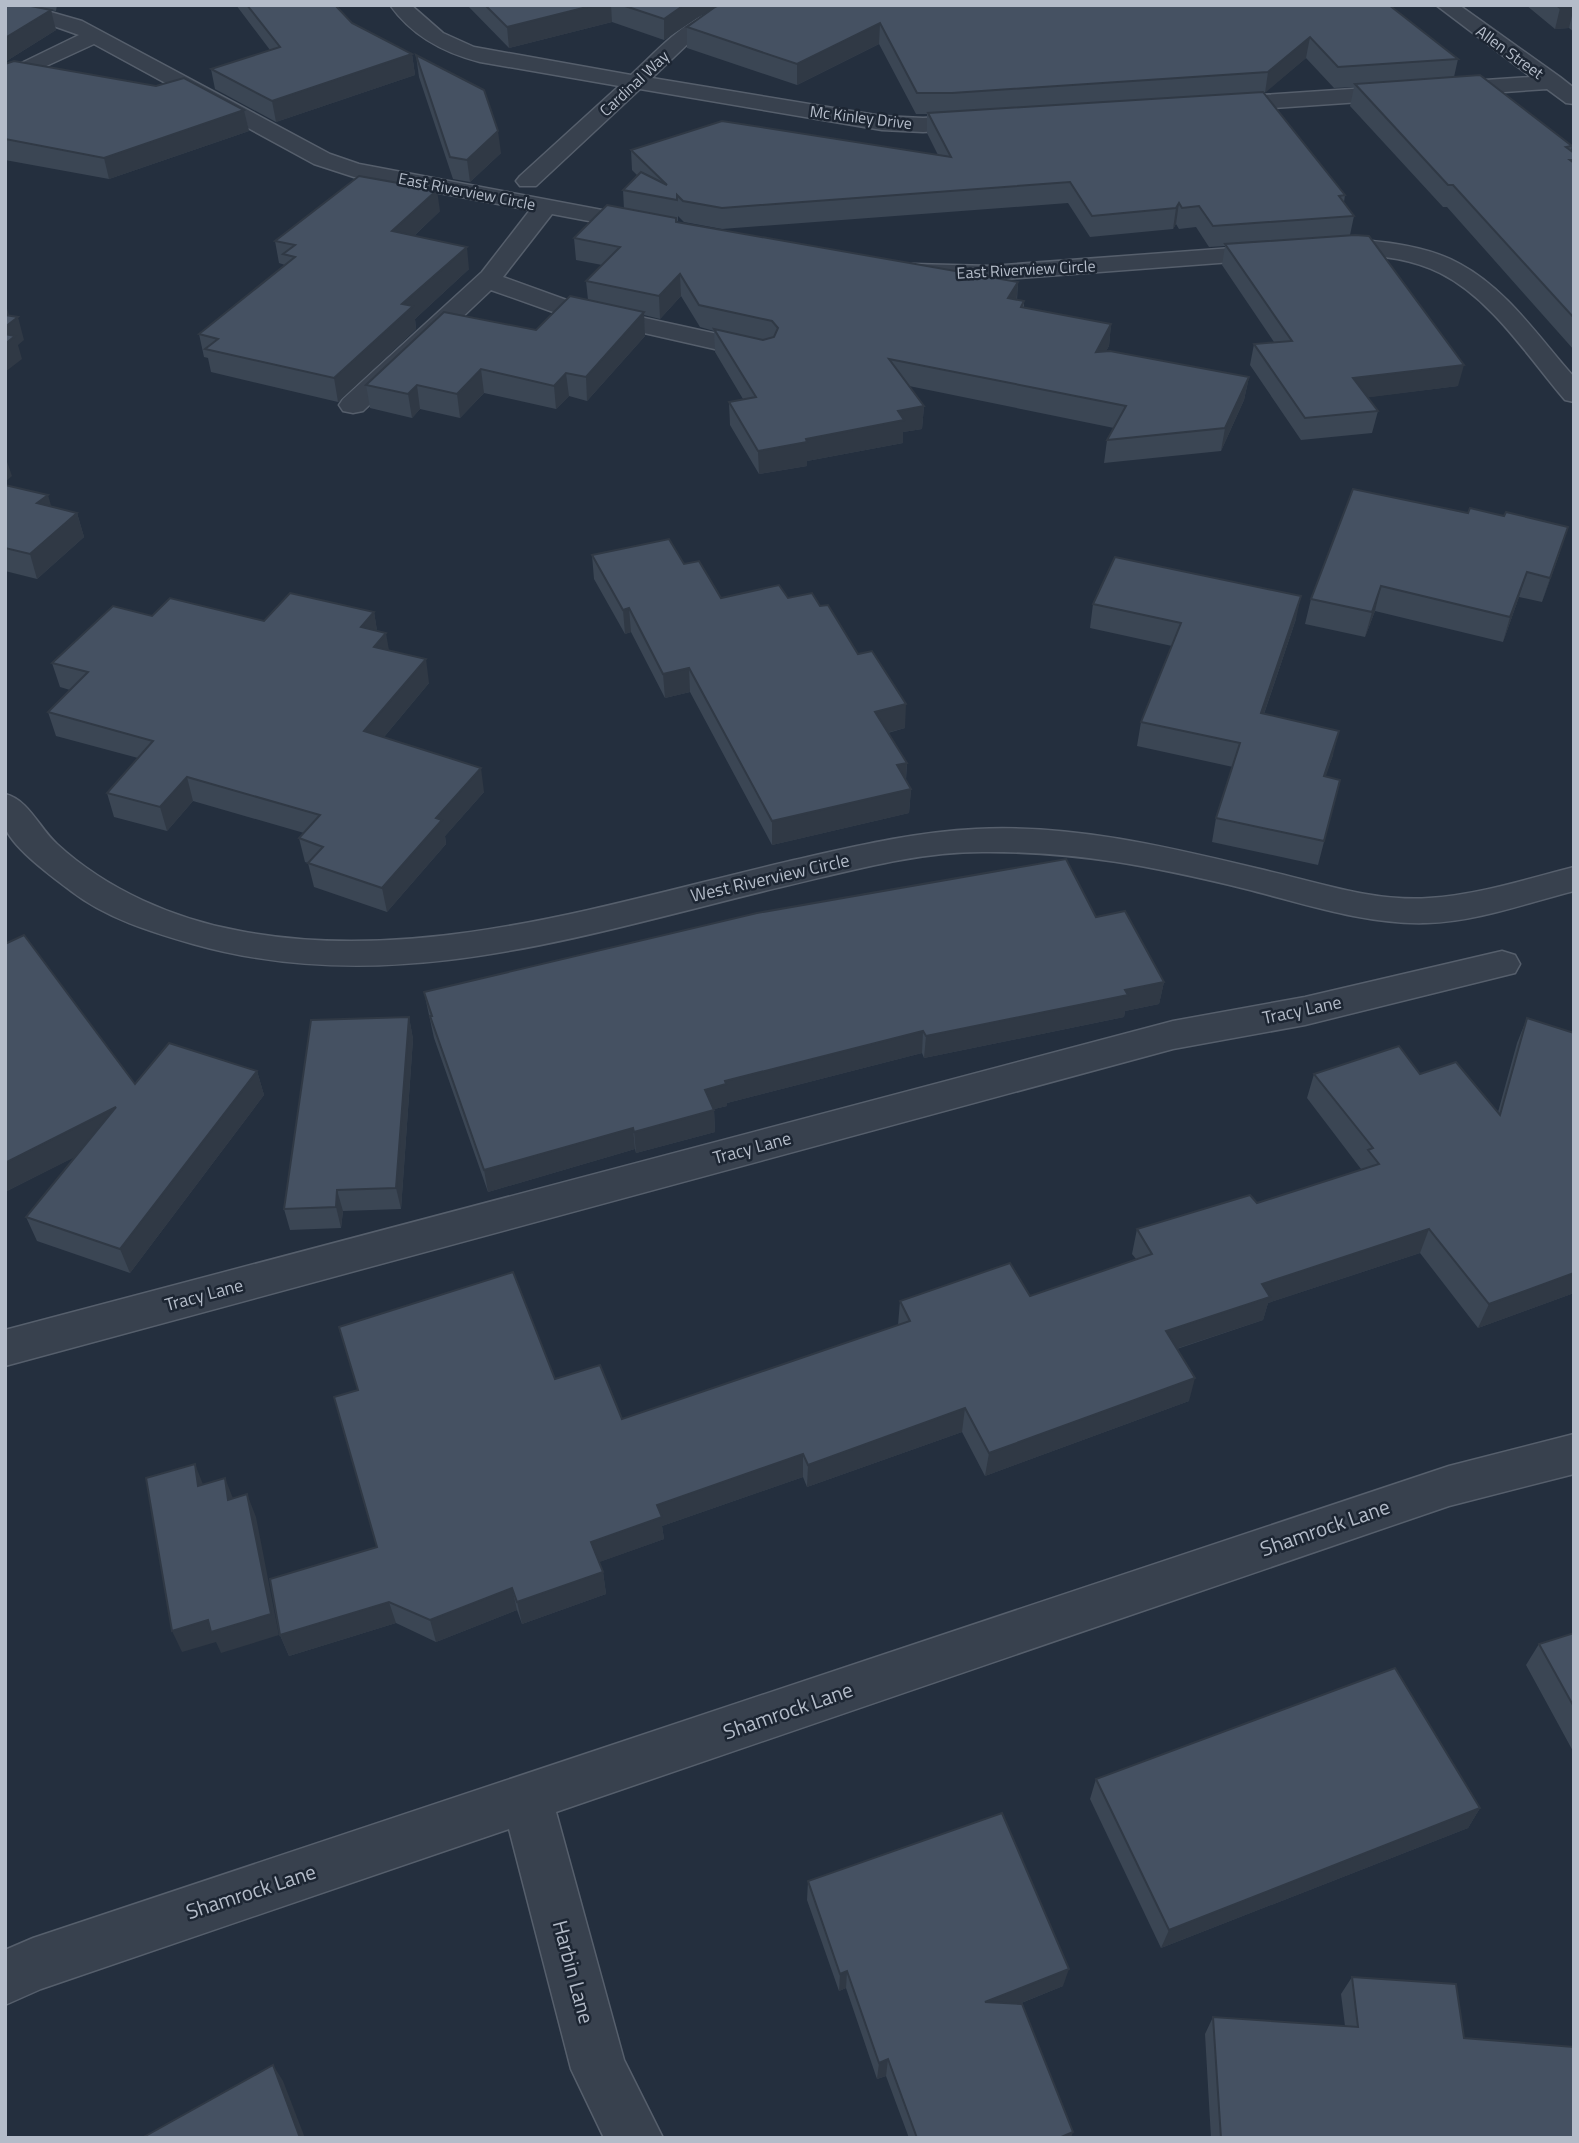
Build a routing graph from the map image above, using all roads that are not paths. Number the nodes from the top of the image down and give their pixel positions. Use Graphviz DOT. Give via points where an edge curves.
graph roads {
  1 [pos="400,5"];
  2 [pos="752,5"];
  3 [pos="1446,5"];
  4 [pos="5,12"];
  5 [pos="94,36"];
  6 [pos="5,79"];
  7 [pos="635,82"];
  8 [pos="1552,82"];
  9 [pos="1574,98"];
  10 [pos="1203,106"];
  11 [pos="1007,120"];
  12 [pos="528,181"];
  13 [pos="546,206"];
  14 [pos="667,228"];
  15 [pos="892,268"];
  16 [pos="487,281"];
  17 [pos="763,352"];
  18 [pos="1574,394"];
  19 [pos="353,405"];
  20 [pos="5,805"];
  21 [pos="1574,879"];
  22 [pos="1502,964"];
  23 [pos="5,1348"];
  24 [pos="1574,1454"];
  25 [pos="527,1800"];
  26 [pos="5,1978"];
  27 [pos="635,2138"];
  1 -- 7 [label="street, Mc Kinley Drive" via="429,36 453,48"];
  2 -- 7 [label="street, Cardinal Way" via="706,21"];
  3 -- 8 [label="street, Allen Street"];
  4 -- 5 [label="street, East Riverview Circle" via="47,17"];
  5 -- 6 [label="street"];
  5 -- 13 [label="street, East Riverview Circle" via="322,159 354,170"];
  7 -- 11 [label="street, Mc Kinley Drive" via="882,123"];
  7 -- 12 [label="street, Cardinal Way"];
  8 -- 9 [label="street, Allen Street"];
  8 -- 10 [label="street"];
  13 -- 14 [label="street, East Riverview Circle"];
  13 -- 16 [label="street"];
  15 -- 18 [label="street, East Riverview Circle" via="991,273 1351,246 1388,249 1451,268 1475,283"];
  16 -- 17 [label="street" via="565,308"];
  16 -- 19 [label="street"];
  20 -- 21 [label="street, West Riverview Circle" via="43,852 108,898 162,922 239,944 319,954 410,953 500,941 897,849 976,840 1057,841 1144,853 1368,907 1427,911"];
  22 -- 23 [label="street, Tracy Lane" via="1305,1011 1173,1035"];
  24 -- 25 [label="street, Shamrock Lane" via="1449,1486"];
  25 -- 26 [label="street, Shamrock Lane"];
  25 -- 27 [label="street, Harbin Lane" via="599,2069"];
}
